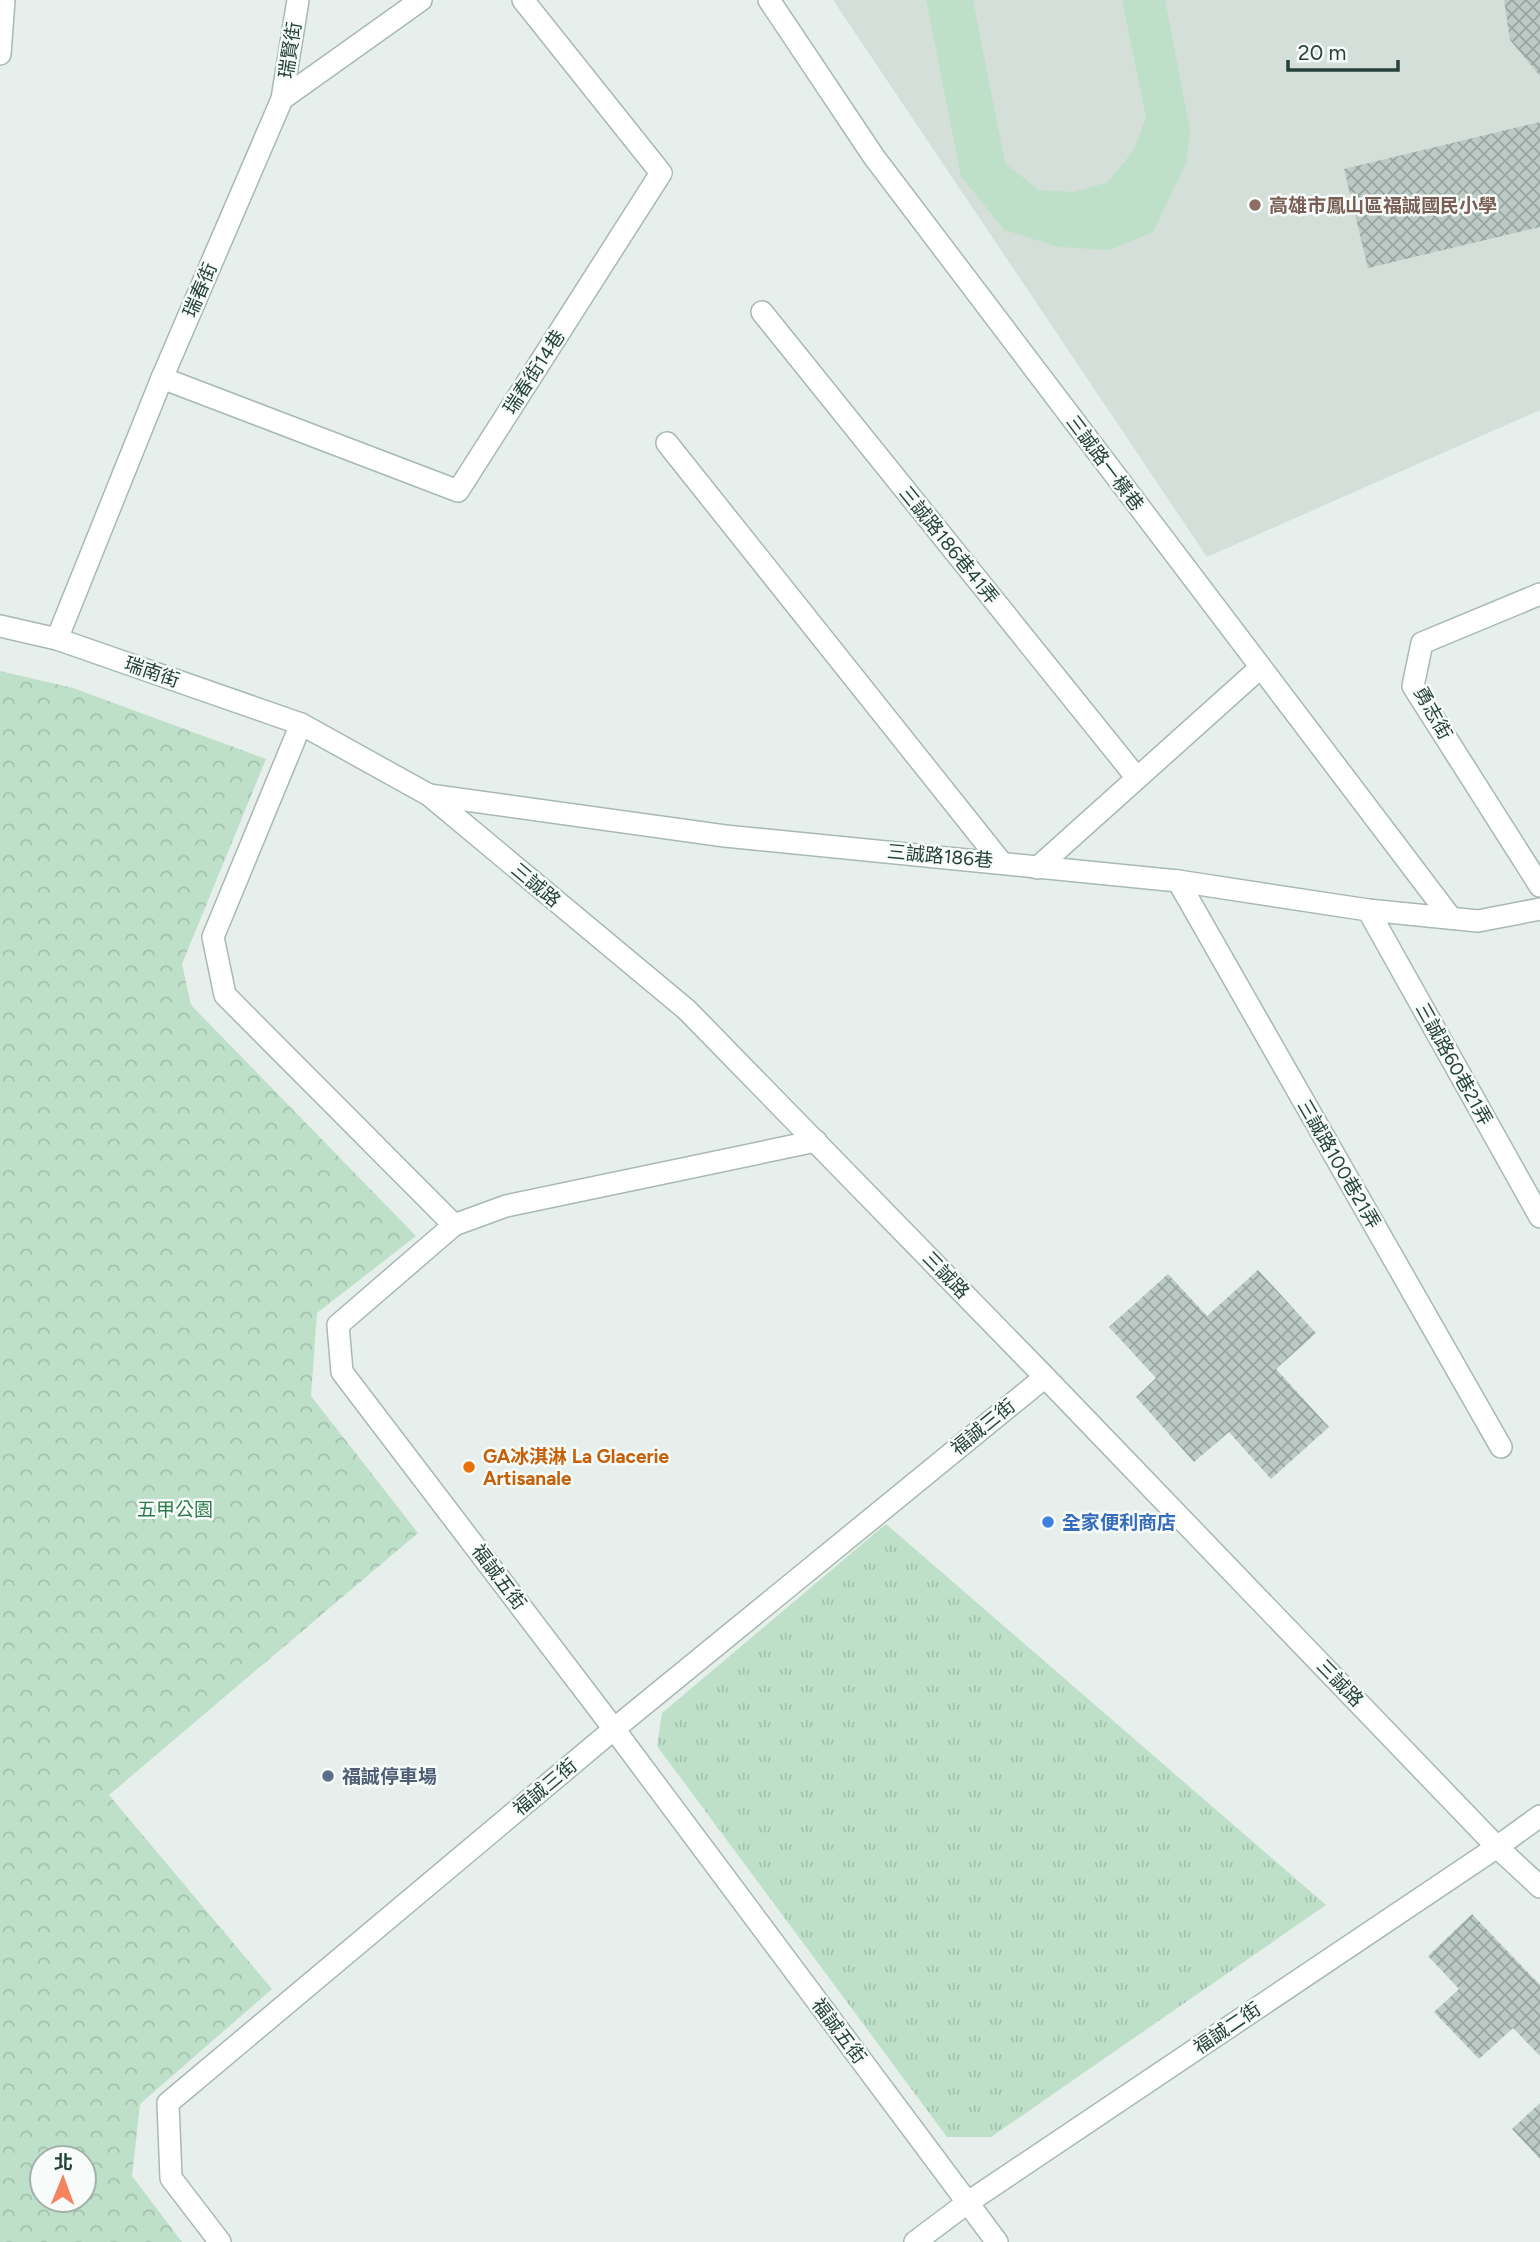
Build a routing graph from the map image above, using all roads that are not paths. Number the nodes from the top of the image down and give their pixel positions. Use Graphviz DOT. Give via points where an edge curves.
graph roads {
  1 [pos="298,0"];
  2 [pos="421,0"];
  3 [pos="523,0"];
  4 [pos="769,0"];
  5 [pos="3,3"];
  6 [pos="0,54"];
  7 [pos="282,99"];
  8 [pos="762,312"];
  9 [pos="162,378"];
  10 [pos="667,443"];
  11 [pos="1540,594"];
  12 [pos="0,626"];
  13 [pos="57,639"];
  14 [pos="1260,668"];
  15 [pos="301,724"];
  16 [pos="1137,778"];
  17 [pos="429,795"];
  18 [pos="1001,862"];
  19 [pos="1037,868"];
  20 [pos="1178,881"];
  21 [pos="1540,886"];
  22 [pos="1540,909"];
  23 [pos="1368,910"];
  24 [pos="1451,918"];
  25 [pos="816,1141"];
  26 [pos="1540,1217"];
  27 [pos="454,1225"];
  28 [pos="1045,1377"];
  29 [pos="1501,1447"];
  30 [pos="614,1729"];
  31 [pos="1540,1816"];
  32 [pos="1497,1847"];
  33 [pos="1540,1887"];
  34 [pos="967,2203"];
  35 [pos="219,2242"];
  36 [pos="915,2242"];
  37 [pos="997,2242"];
  1 -- 7 [label="street, 瑞賢街"];
  2 -- 7 [label="street"];
  3 -- 9 [label="street, 瑞春街14巷" via="661,173 458,491"];
  4 -- 14 [label="street, 三誠路一橫巷" via="874,158"];
  5 -- 6 [label="street"];
  7 -- 9 [label="street, 瑞春街"];
  8 -- 16 [label="street, 三誠路186巷41弄"];
  9 -- 13 [label="street, 瑞春街"];
  10 -- 18 [label="street"];
  11 -- 21 [label="street, 勇志街" via="1422,643 1413,686"];
  12 -- 13 [label="street, 瑞南街"];
  13 -- 15 [label="street, 瑞南街"];
  14 -- 16 [label="street"];
  14 -- 24 [label="street, 三誠路一橫巷"];
  15 -- 17 [label="street, 三誠路"];
  15 -- 27 [label="street" via="213,937 225,995"];
  16 -- 19 [label="street"];
  17 -- 18 [label="street, 三誠路186巷" via="725,836"];
  17 -- 25 [label="street, 三誠路" via="687,1010"];
  18 -- 19 [label="street, 三誠路186巷"];
  19 -- 20 [label="street, 三誠路186巷"];
  20 -- 23 [label="street, 三誠路186巷"];
  20 -- 29 [label="street, 三誠路100巷21弄"];
  22 -- 24 [label="street, 三誠路186巷" via="1478,920"];
  23 -- 24 [label="street, 三誠路186巷"];
  23 -- 26 [label="street, 三誠路60巷21弄"];
  25 -- 27 [label="street, 福誠五街" via="506,1206"];
  25 -- 28 [label="street, 三誠路"];
  27 -- 30 [label="street, 福誠五街" via="338,1325 342,1372"];
  28 -- 30 [label="street, 福誠三街"];
  28 -- 32 [label="street, 三誠路"];
  30 -- 34 [label="street, 福誠五街"];
  30 -- 35 [label="street, 福誠三街" via="168,2103 172,2178"];
  31 -- 32 [label="street, 福誠二街"];
  32 -- 33 [label="street, 三誠路"];
  32 -- 34 [label="street, 福誠二街"];
  34 -- 36 [label="street, 福誠二街"];
  34 -- 37 [label="street, 福誠五街"];
}
